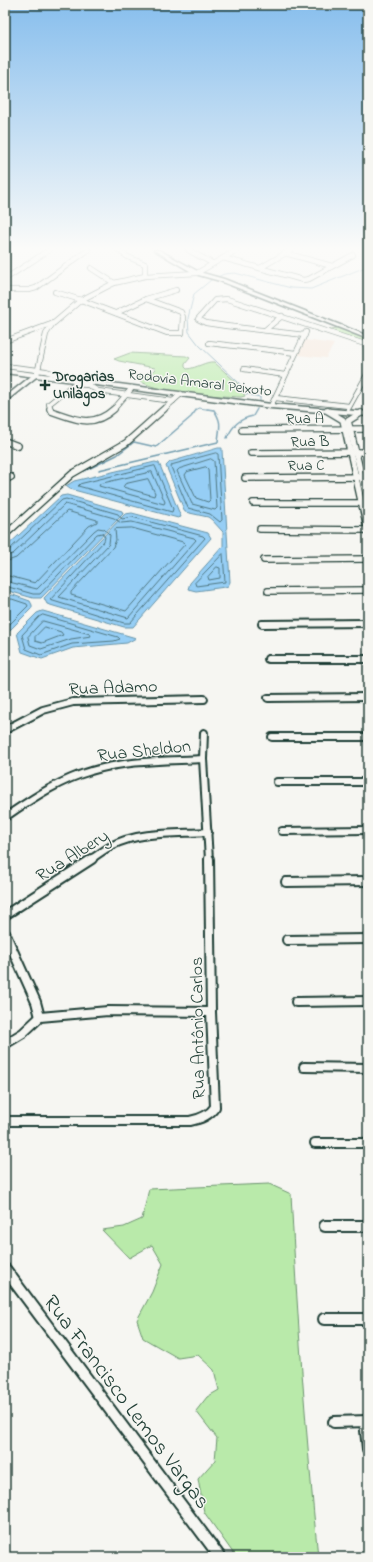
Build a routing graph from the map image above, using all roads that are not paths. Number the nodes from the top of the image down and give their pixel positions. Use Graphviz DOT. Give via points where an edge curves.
graph roads {
  1 [pos="54,323"];
  2 [pos="141,323"];
  3 [pos="183,323"];
  4 [pos="212,323"];
  5 [pos="274,323"];
  6 [pos="301,323"];
  7 [pos="330,323"];
  8 [pos="310,326"];
  9 [pos="339,327"];
  10 [pos="317,328"];
  11 [pos="35,330"];
  12 [pos="266,330"];
  13 [pos="329,332"];
  14 [pos="46,334"];
  15 [pos="305,335"];
  16 [pos="368,338"];
  17 [pos="5,341"];
  18 [pos="209,343"];
  19 [pos="368,345"];
  20 [pos="296,354"];
  21 [pos="5,366"];
  22 [pos="244,369"];
  23 [pos="5,371"];
  24 [pos="38,372"];
  25 [pos="368,373"];
  26 [pos="285,375"];
  27 [pos="75,381"];
  28 [pos="132,388"];
  29 [pos="182,394"];
  30 [pos="127,395"];
  31 [pos="274,398"];
  32 [pos="5,400"];
  33 [pos="173,401"];
  34 [pos="267,405"];
  35 [pos="348,409"];
  36 [pos="328,411"];
  37 [pos="364,414"];
  38 [pos="348,429"];
  39 [pos="368,429"];
  40 [pos="242,430"];
  41 [pos="5,441"];
  42 [pos="18,446"];
  43 [pos="353,452"];
  44 [pos="368,452"];
  45 [pos="251,453"];
  46 [pos="11,477"];
  47 [pos="358,477"];
  48 [pos="368,477"];
  49 [pos="245,478"];
  50 [pos="5,480"];
  51 [pos="366,502"];
  52 [pos="253,503"];
  53 [pos="260,529"];
  54 [pos="368,531"];
  55 [pos="5,535"];
  56 [pos="368,559"];
  57 [pos="264,560"];
  58 [pos="368,590"];
  59 [pos="268,591"];
  60 [pos="262,624"];
  61 [pos="368,624"];
  62 [pos="268,659"];
  63 [pos="368,659"];
  64 [pos="368,697"];
  65 [pos="204,698"];
  66 [pos="268,698"];
  67 [pos="5,730"];
  68 [pos="204,733"];
  69 [pos="272,737"];
  70 [pos="368,737"];
  71 [pos="203,759"];
  72 [pos="277,782"];
  73 [pos="368,782"];
  74 [pos="5,817"];
  75 [pos="368,830"];
  76 [pos="282,831"];
  77 [pos="208,832"];
  78 [pos="368,881"];
  79 [pos="286,882"];
  80 [pos="5,916"];
  81 [pos="5,933"];
  82 [pos="368,939"];
  83 [pos="287,940"];
  84 [pos="368,1001"];
  85 [pos="296,1002"];
  86 [pos="211,1012"];
  87 [pos="40,1017"];
  88 [pos="5,1044"];
  89 [pos="304,1068"];
  90 [pos="368,1068"];
  91 [pos="5,1122"];
  92 [pos="314,1143"];
  93 [pos="368,1143"];
  94 [pos="325,1226"];
  95 [pos="368,1226"];
  96 [pos="5,1269"];
  97 [pos="324,1319"];
  98 [pos="368,1319"];
  99 [pos="366,1421"];
  100 [pos="334,1422"];
  101 [pos="368,1449"];
  102 [pos="220,1557"];
  1 -- 11 [label="street"];
  1 -- 14 [label="street"];
  2 -- 3 [label="street" via="167,333 177,334 183,332"];
  4 -- 12 [label="street"];
  5 -- 12 [label="street"];
  6 -- 8 [label="street"];
  7 -- 9 [label="street"];
  7 -- 10 [label="street" via="327,328"];
  8 -- 10 [label="street"];
  8 -- 15 [label="street"];
  9 -- 13 [label="street" via="328,329"];
  9 -- 16 [label="street"];
  10 -- 13 [label="street"];
  11 -- 14 [label="street"];
  11 -- 17 [label="street"];
  12 -- 15 [label="street"];
  13 -- 19 [label="street"];
  14 -- 24 [label="street"];
  15 -- 20 [label="street"];
  18 -- 20 [label="street"];
  20 -- 26 [label="street"];
  21 -- 24 [label="street"];
  22 -- 26 [label="street"];
  23 -- 24 [label="highway, Rodovia Amaral Peixoto"];
  24 -- 27 [label="highway, Rodovia Amaral Peixoto"];
  24 -- 32 [label="street"];
  25 -- 35 [label="street"];
  26 -- 31 [label="street"];
  27 -- 28 [label="highway, Rodovia Amaral Peixoto"];
  27 -- 30 [label="street" via="98,391"];
  27 -- 30 [label="street" via="49,404 51,411 95,422"];
  28 -- 29 [label="highway, Rodovia Amaral Peixoto"];
  28 -- 30 [label="street"];
  29 -- 33 [label="street"];
  29 -- 34 [label="highway, Rodovia Amaral Peixoto"];
  30 -- 33 [label="street"];
  31 -- 34 [label="street"];
  31 -- 35 [label="street"];
  33 -- 55 [label="street" via="126,443 72,474"];
  34 -- 36 [label="highway, Rodovia Amaral Peixoto"];
  35 -- 36 [label="highway, Rodovia Amaral Peixoto"];
  35 -- 37 [label="highway, Rodovia Amaral Peixoto"];
  36 -- 38 [label="street" via="343,419"];
  37 -- 38 [label="street" via="349,419"];
  38 -- 39 [label="street, Rua A"];
  38 -- 40 [label="street, Rua A"];
  38 -- 43 [label="street"];
  41 -- 42 [label="street"];
  43 -- 44 [label="street, Rua B"];
  43 -- 45 [label="street, Rua B"];
  43 -- 47 [label="street"];
  46 -- 50 [label="street"];
  47 -- 48 [label="street, Rua C"];
  47 -- 49 [label="street, Rua C"];
  47 -- 51 [label="street"];
  51 -- 52 [label="street"];
  51 -- 54 [label="street"];
  53 -- 54 [label="street"];
  56 -- 57 [label="street"];
  58 -- 59 [label="street"];
  60 -- 61 [label="street"];
  62 -- 63 [label="street"];
  64 -- 66 [label="street"];
  65 -- 67 [label="street, Rua Adamo" via="73,702 43,710"];
  68 -- 71 [label="street, Rua Antônio Carlos"];
  69 -- 70 [label="street"];
  71 -- 74 [label="street, Rua Sheldon" via="141,763 94,770 76,776 36,797"];
  71 -- 77 [label="street, Rua Antônio Carlos"];
  72 -- 73 [label="street"];
  75 -- 76 [label="street"];
  77 -- 80 [label="street, Rua Albery" via="124,840"];
  77 -- 86 [label="street, Rua Antônio Carlos"];
  78 -- 79 [label="street"];
  81 -- 87 [label="street" via="36,1002"];
  82 -- 83 [label="street"];
  84 -- 85 [label="street"];
  86 -- 87 [label="street" via="108,1011"];
  86 -- 91 [label="street, Rua Antônio Carlos" via="216,1098 212,1112 203,1118 190,1122"];
  87 -- 88 [label="street" via="23,1033"];
  89 -- 90 [label="street"];
  92 -- 93 [label="street"];
  94 -- 95 [label="street"];
  96 -- 102 [label="street, Rua Francisco Lemos Vargas"];
  97 -- 98 [label="street"];
  99 -- 100 [label="street"];
  99 -- 101 [label="street"];
}
